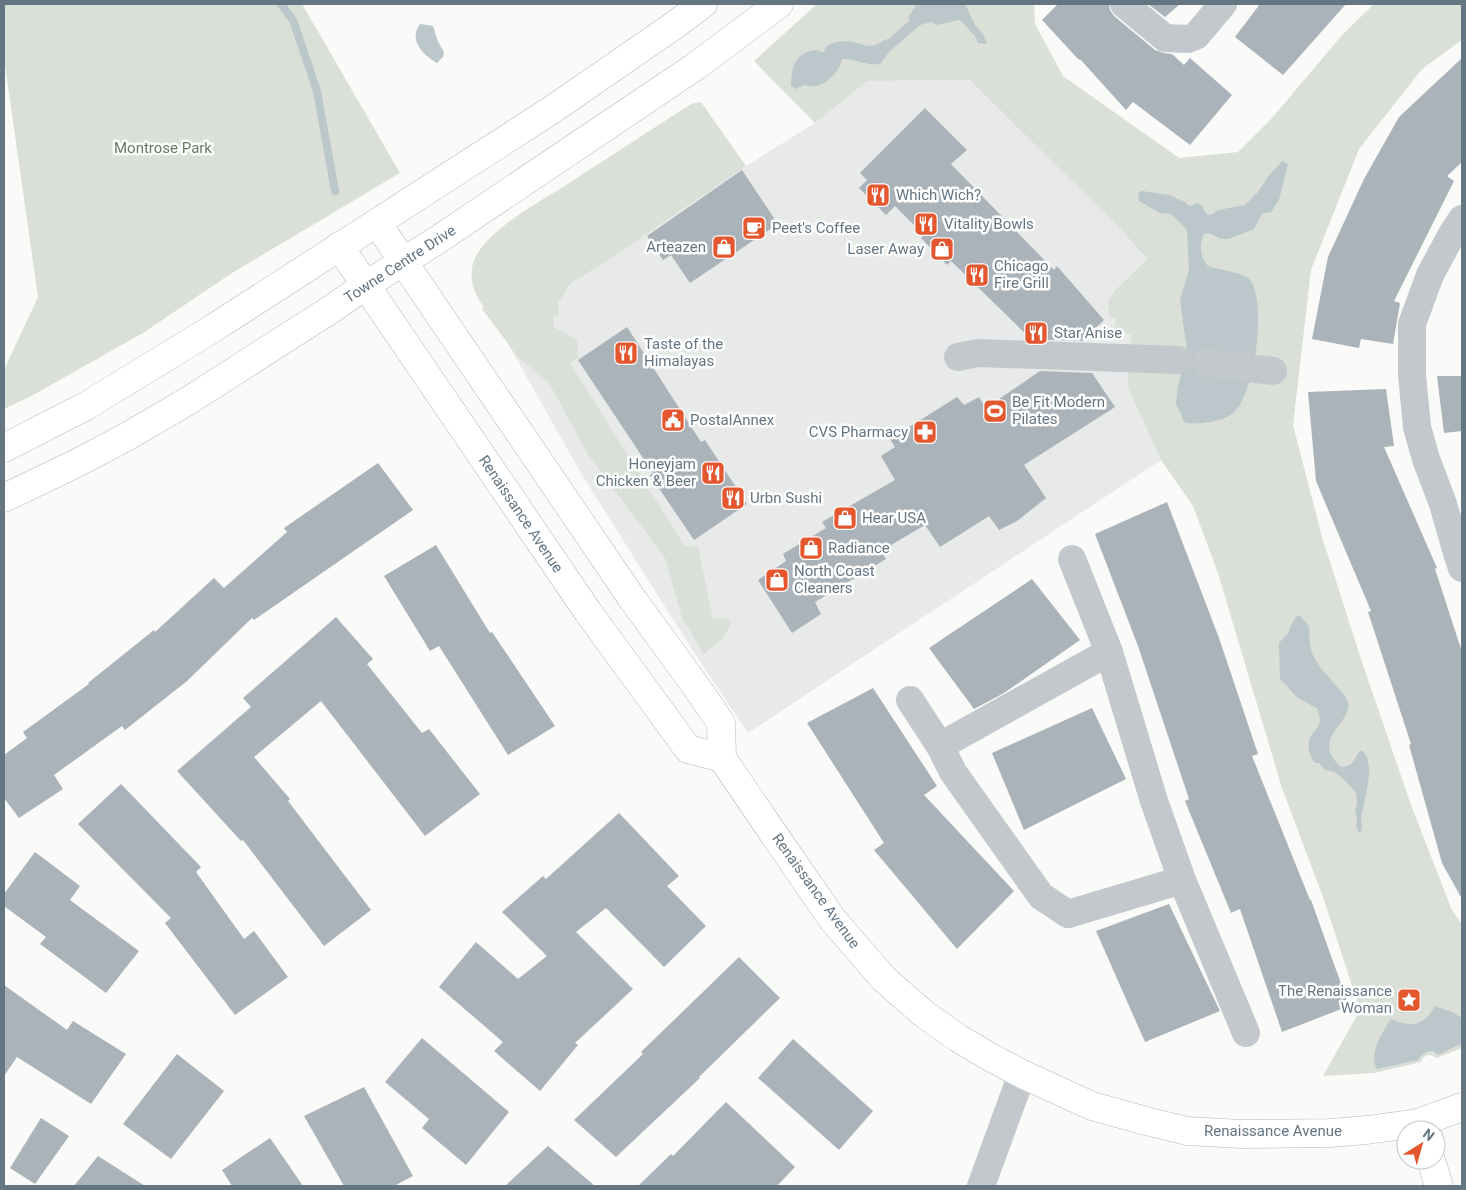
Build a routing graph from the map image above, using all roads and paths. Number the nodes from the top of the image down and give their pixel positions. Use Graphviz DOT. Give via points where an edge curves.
graph roads {
  1 [pos="703,4"];
  2 [pos="779,4"];
  3 [pos="1124,4"];
  4 [pos="1223,4"];
  5 [pos="1462,219"];
  6 [pos="377,223"];
  7 [pos="339,246"];
  8 [pos="403,262"];
  9 [pos="366,285"];
  10 [pos="958,357"];
  11 [pos="1178,360"];
  12 [pos="1206,363"];
  13 [pos="1273,371"];
  14 [pos="4,448"];
  15 [pos="4,498"];
  16 [pos="1072,559"];
  17 [pos="1462,568"];
  18 [pos="1109,652"];
  19 [pos="910,700"];
  20 [pos="940,746"];
  21 [pos="722,758"];
  22 [pos="1182,880"];
  23 [pos="1246,1033"];
  24 [pos="1022,1074"];
  25 [pos="1461,1114"];
  26 [pos="1440,1120"];
  27 [pos="1396,1128"];
  28 [pos="1433,1170"];
  29 [pos="981,1186"];
  30 [pos="1439,1186"];
  1 -- 6 [label="street" via="550,111"];
  2 -- 8 [label="street, Towne Centre Drive" via="696,66"];
  3 -- 4 [label="street" via="1165,38 1188,39 1196,36"];
  5 -- 17 [label="street" via="1430,275 1412,324 1417,427"];
  6 -- 7 [label="street"];
  6 -- 8 [label="street"];
  7 -- 9 [label="street, Renaissance Avenue"];
  7 -- 14 [label="street" via="95,400"];
  8 -- 9 [label="street, Towne Centre Drive"];
  8 -- 21 [label="street" via="631,597 721,723"];
  9 -- 15 [label="street, Towne Centre Drive" via="188,401 77,464"];
  9 -- 21 [label="street, Renaissance Avenue" via="588,612 688,750"];
  10 -- 11 [label="street" via="978,353"];
  12 -- 13 [label="street"];
  16 -- 18 [label="street"];
  18 -- 20 [label="street"];
  18 -- 22 [label="street" via="1154,801"];
  19 -- 20 [label="street"];
  20 -- 22 [label="street" via="953,772 1041,896 1066,922"];
  21 -- 24 [label="street, Renaissance Avenue" via="833,920 884,979 938,1024"];
  22 -- 23 [label="street"];
  24 -- 27 [label="street, Renaissance Avenue" via="1092,1106 1187,1130 1241,1134 1330,1133"];
  24 -- 29 [label="street"];
  25 -- 26 [label="street, Renaissance Avenue"];
  28 -- 30 [label="street"];
}
